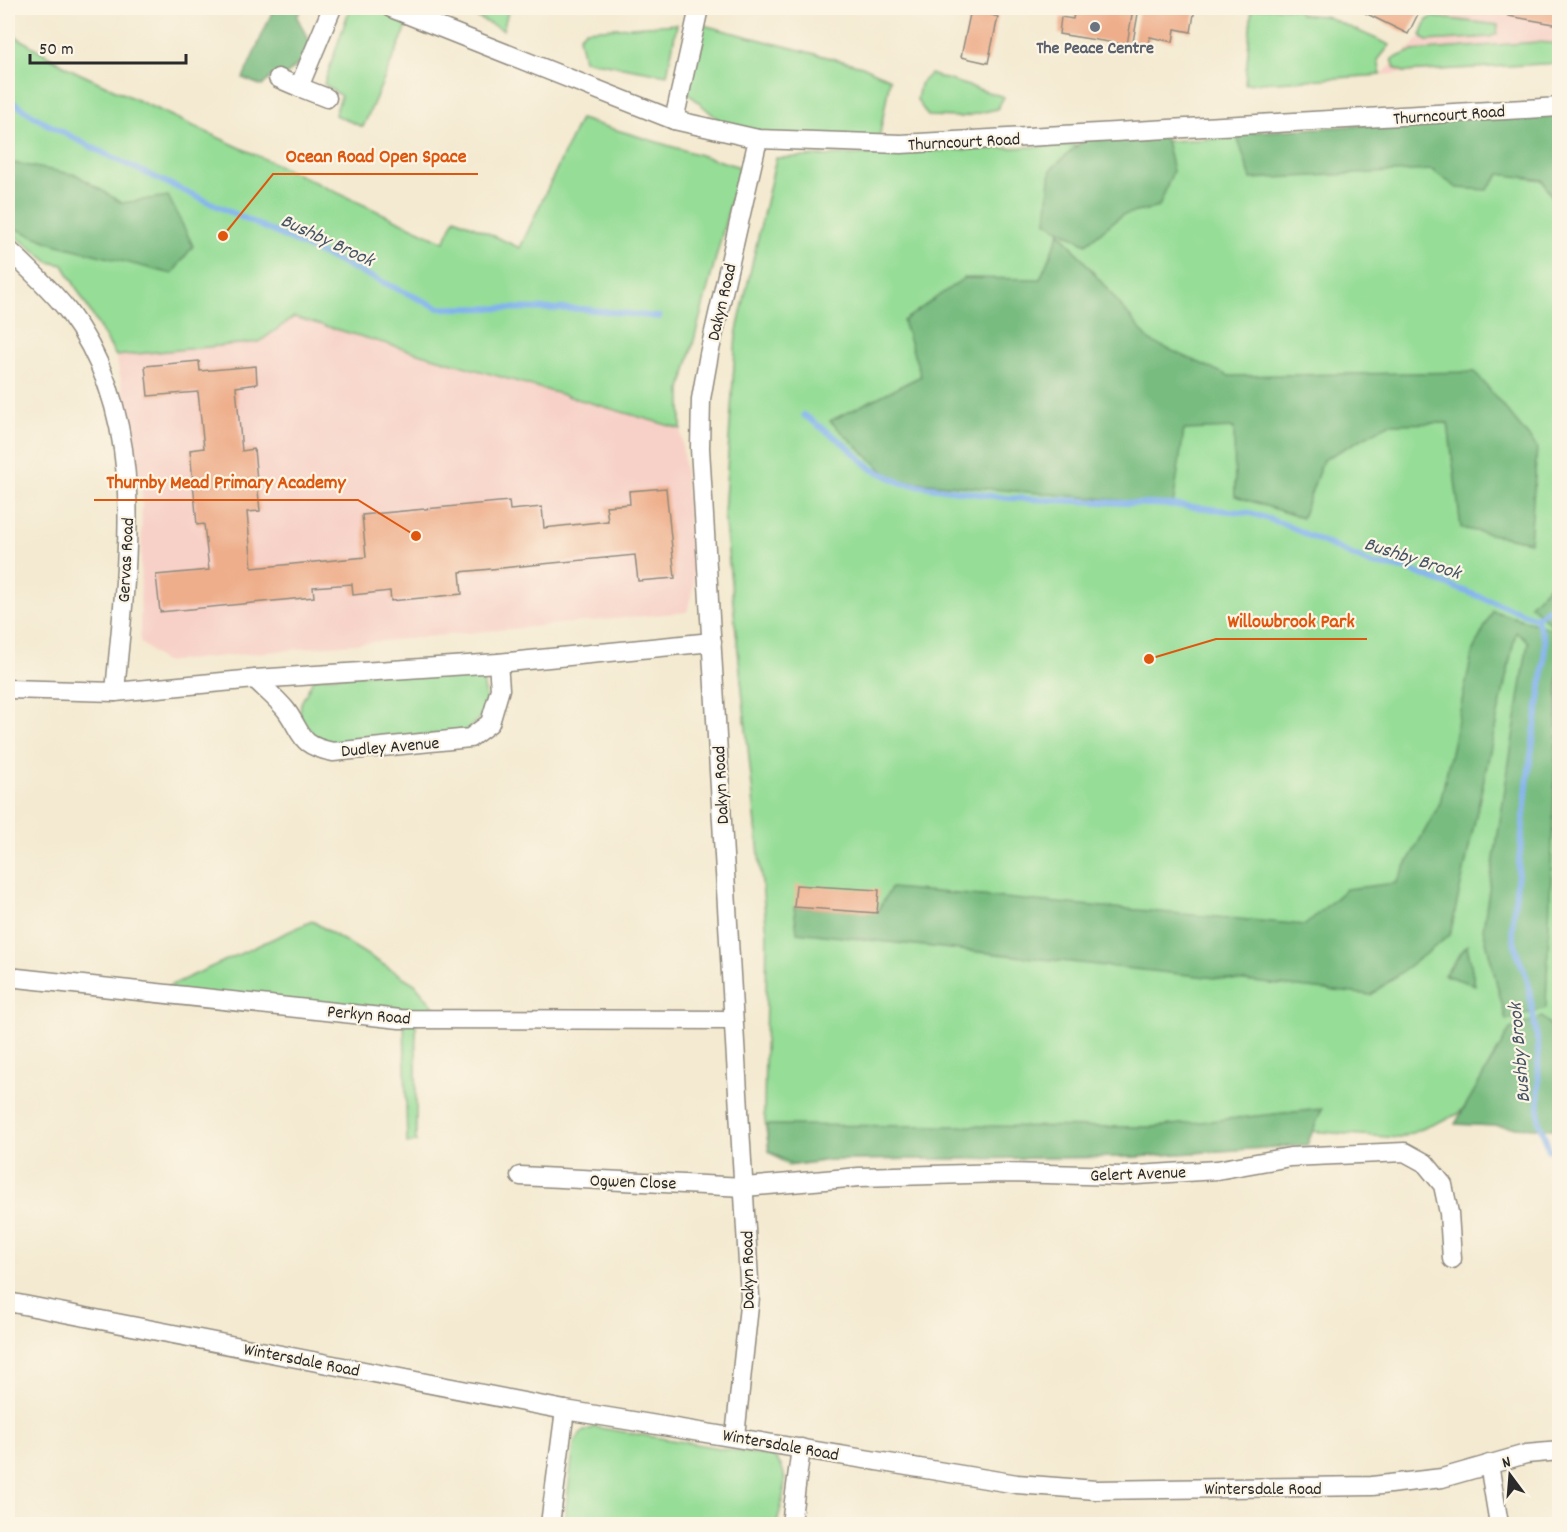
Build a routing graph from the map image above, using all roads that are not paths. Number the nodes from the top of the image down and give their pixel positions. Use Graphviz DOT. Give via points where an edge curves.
graph roads {
  1 [pos="332,8"];
  2 [pos="391,8"];
  3 [pos="699,8"];
  4 [pos="278,78"];
  5 [pos="299,87"];
  6 [pos="327,98"];
  7 [pos="1560,107"];
  8 [pos="674,120"];
  9 [pos="758,139"];
  10 [pos="8,249"];
  11 [pos="712,642"];
  12 [pos="498,663"];
  13 [pos="255,679"];
  14 [pos="8,688"];
  15 [pos="116,692"];
  16 [pos="8,977"];
  17 [pos="732,1020"];
  18 [pos="520,1176"];
  19 [pos="745,1187"];
  20 [pos="1452,1259"];
  21 [pos="8,1302"];
  22 [pos="566,1410"];
  23 [pos="735,1436"];
  24 [pos="801,1448"];
  25 [pos="1560,1451"];
  26 [pos="1489,1464"];
  27 [pos="550,1524"];
  28 [pos="791,1524"];
  29 [pos="1498,1524"];
  1 -- 5 [label="street"];
  2 -- 8 [label="street, Thurncourt Road"];
  3 -- 8 [label="street"];
  4 -- 5 [label="street"];
  5 -- 6 [label="street"];
  7 -- 9 [label="street, Thurncourt Road" via="912,143"];
  8 -- 9 [label="street, Thurncourt Road"];
  9 -- 11 [label="street, Dakyn Road" via="701,399 700,448"];
  10 -- 15 [label="street, Gervas Road" via="51,290 74,321 98,362 117,413 129,489"];
  11 -- 12 [label="street"];
  11 -- 17 [label="street, Dakyn Road"];
  12 -- 13 [label="street"];
  12 -- 13 [label="street, Dudley Avenue" via="500,689 490,723 470,738 333,752 312,748 285,710"];
  13 -- 15 [label="street"];
  14 -- 15 [label="street"];
  16 -- 17 [label="street, Perkyn Road" via="400,1018"];
  17 -- 19 [label="street, Dakyn Road"];
  18 -- 19 [label="street, Ogwen Close"];
  19 -- 20 [label="street, Gelert Avenue" via="859,1177 1005,1173 1121,1176 1217,1170 1290,1157 1405,1152 1425,1163 1443,1185"];
  19 -- 23 [label="street, Dakyn Road" via="750,1297"];
  21 -- 22 [label="street, Wintersdale Road"];
  22 -- 23 [label="street, Wintersdale Road"];
  22 -- 27 [label="street"];
  23 -- 24 [label="street, Wintersdale Road"];
  24 -- 26 [label="street, Wintersdale Road" via="1017,1484 1096,1491 1372,1486 1442,1478"];
  24 -- 28 [label="street"];
  25 -- 26 [label="street, Wintersdale Road" via="1526,1454"];
  26 -- 29 [label="street"];
}
